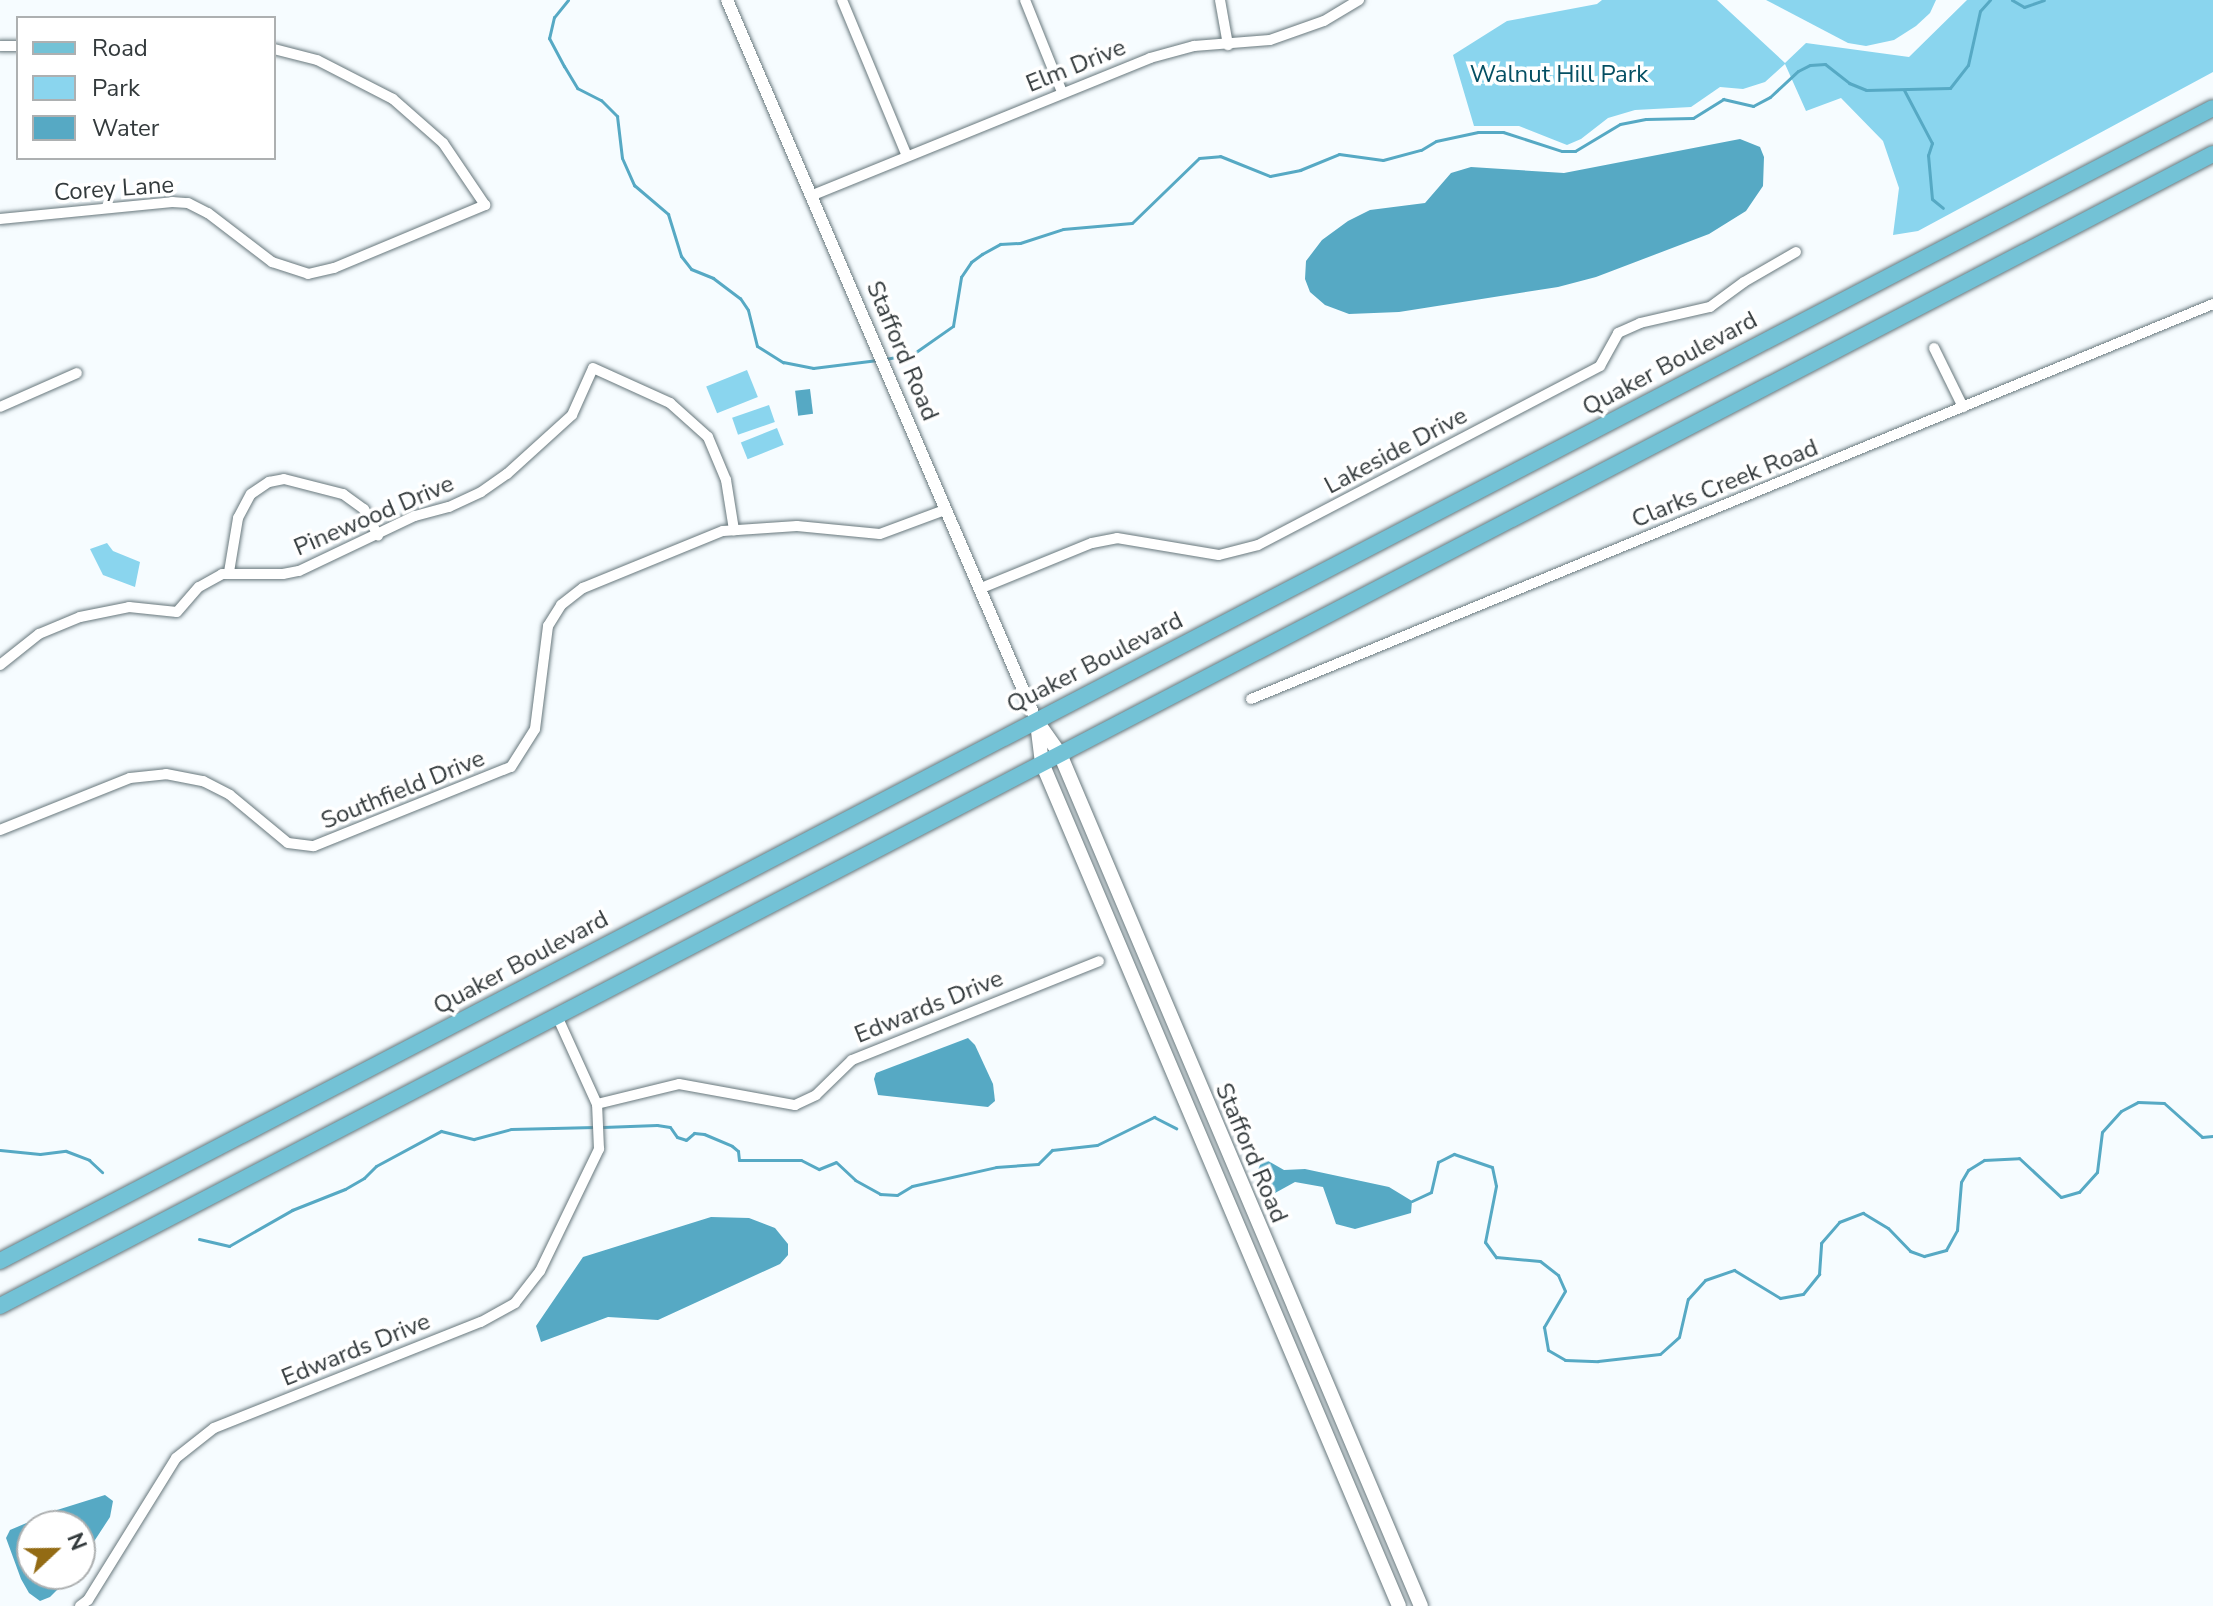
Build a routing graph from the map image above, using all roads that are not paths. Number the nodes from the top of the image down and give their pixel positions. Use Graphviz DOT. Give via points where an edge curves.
graph roads {
  1 [pos="727,0"];
  2 [pos="842,0"];
  3 [pos="1025,0"];
  4 [pos="1220,0"];
  5 [pos="1359,0"];
  6 [pos="1228,45"];
  7 [pos="276,50"];
  8 [pos="1062,92"];
  9 [pos="2213,108"];
  10 [pos="2213,154"];
  11 [pos="907,156"];
  12 [pos="813,195"];
  13 [pos="0,219"];
  14 [pos="1796,252"];
  15 [pos="2213,304"];
  16 [pos="1934,348"];
  17 [pos="77,373"];
  18 [pos="0,407"];
  19 [pos="1963,407"];
  20 [pos="945,510"];
  21 [pos="734,530"];
  22 [pos="378,535"];
  23 [pos="229,572"];
  24 [pos="979,589"];
  25 [pos="0,665"];
  26 [pos="1251,699"];
  27 [pos="1036,720"];
  28 [pos="1060,754"];
  29 [pos="1042,763"];
  30 [pos="0,830"];
  31 [pos="1099,961"];
  32 [pos="557,1016"];
  33 [pos="598,1108"];
  34 [pos="0,1261"];
  35 [pos="0,1306"];
  36 [pos="80,1606"];
  37 [pos="1399,1606"];
  38 [pos="1421,1606"];
  1 -- 12 [label="street, Stafford Road"];
  2 -- 11 [label="street"];
  3 -- 8 [label="street"];
  4 -- 6 [label="street"];
  5 -- 6 [label="street, Elm Drive" via="1290,35"];
  6 -- 8 [label="street, Elm Drive" via="1177,49"];
  7 -- 13 [label="street, Corey Lane" via="317,60 393,99 443,143 485,205 308,274 272,262 188,203"];
  8 -- 11 [label="street, Elm Drive"];
  9 -- 27 [label="main road, Quaker Boulevard"];
  10 -- 28 [label="main road"];
  11 -- 12 [label="street, Elm Drive"];
  12 -- 20 [label="street, Stafford Road"];
  14 -- 24 [label="street, Lakeside Drive" via="1710,307 1618,333 1600,366 1258,545 1219,555 1117,538"];
  15 -- 19 [label="street, Clarks Creek Road"];
  16 -- 19 [label="street"];
  17 -- 18 [label="street"];
  19 -- 26 [label="street, Clarks Creek Road"];
  20 -- 21 [label="street, Southfield Drive" via="880,534 797,526"];
  20 -- 24 [label="street, Stafford Road"];
  21 -- 22 [label="street, Pinewood Drive" via="726,480 708,437 670,403 593,368 572,415 507,474 449,507 415,516"];
  21 -- 30 [label="street, Southfield Drive" via="698,540 570,596 544,636 539,713 522,755 500,773 390,819 314,846 288,843 230,795 199,780 166,774 130,778"];
  22 -- 23 [label="street, Pinewood Drive" via="299,571"];
  22 -- 23 [label="street" via="364,509 343,494 284,479 269,482 251,494 238,518"];
  23 -- 25 [label="street" via="199,587 180,611 129,607 80,617 39,634"];
  24 -- 27 [label="street, Stafford Road"];
  27 -- 28 [label="main road, Stafford Road"];
  27 -- 29 [label="main road, Stafford Road"];
  27 -- 34 [label="main road, Quaker Boulevard"];
  28 -- 29 [label="main road"];
  28 -- 38 [label="main road, Stafford Road"];
  29 -- 32 [label="main road"];
  29 -- 37 [label="main road, Stafford Road"];
  31 -- 33 [label="street, Edwards Drive" via="852,1060 816,1095 795,1105 679,1084"];
  32 -- 33 [label="street, Edwards Drive"];
  32 -- 35 [label="main road"];
  33 -- 36 [label="street, Edwards Drive" via="599,1149 540,1271 515,1303 481,1322 214,1428 176,1458"];
}
